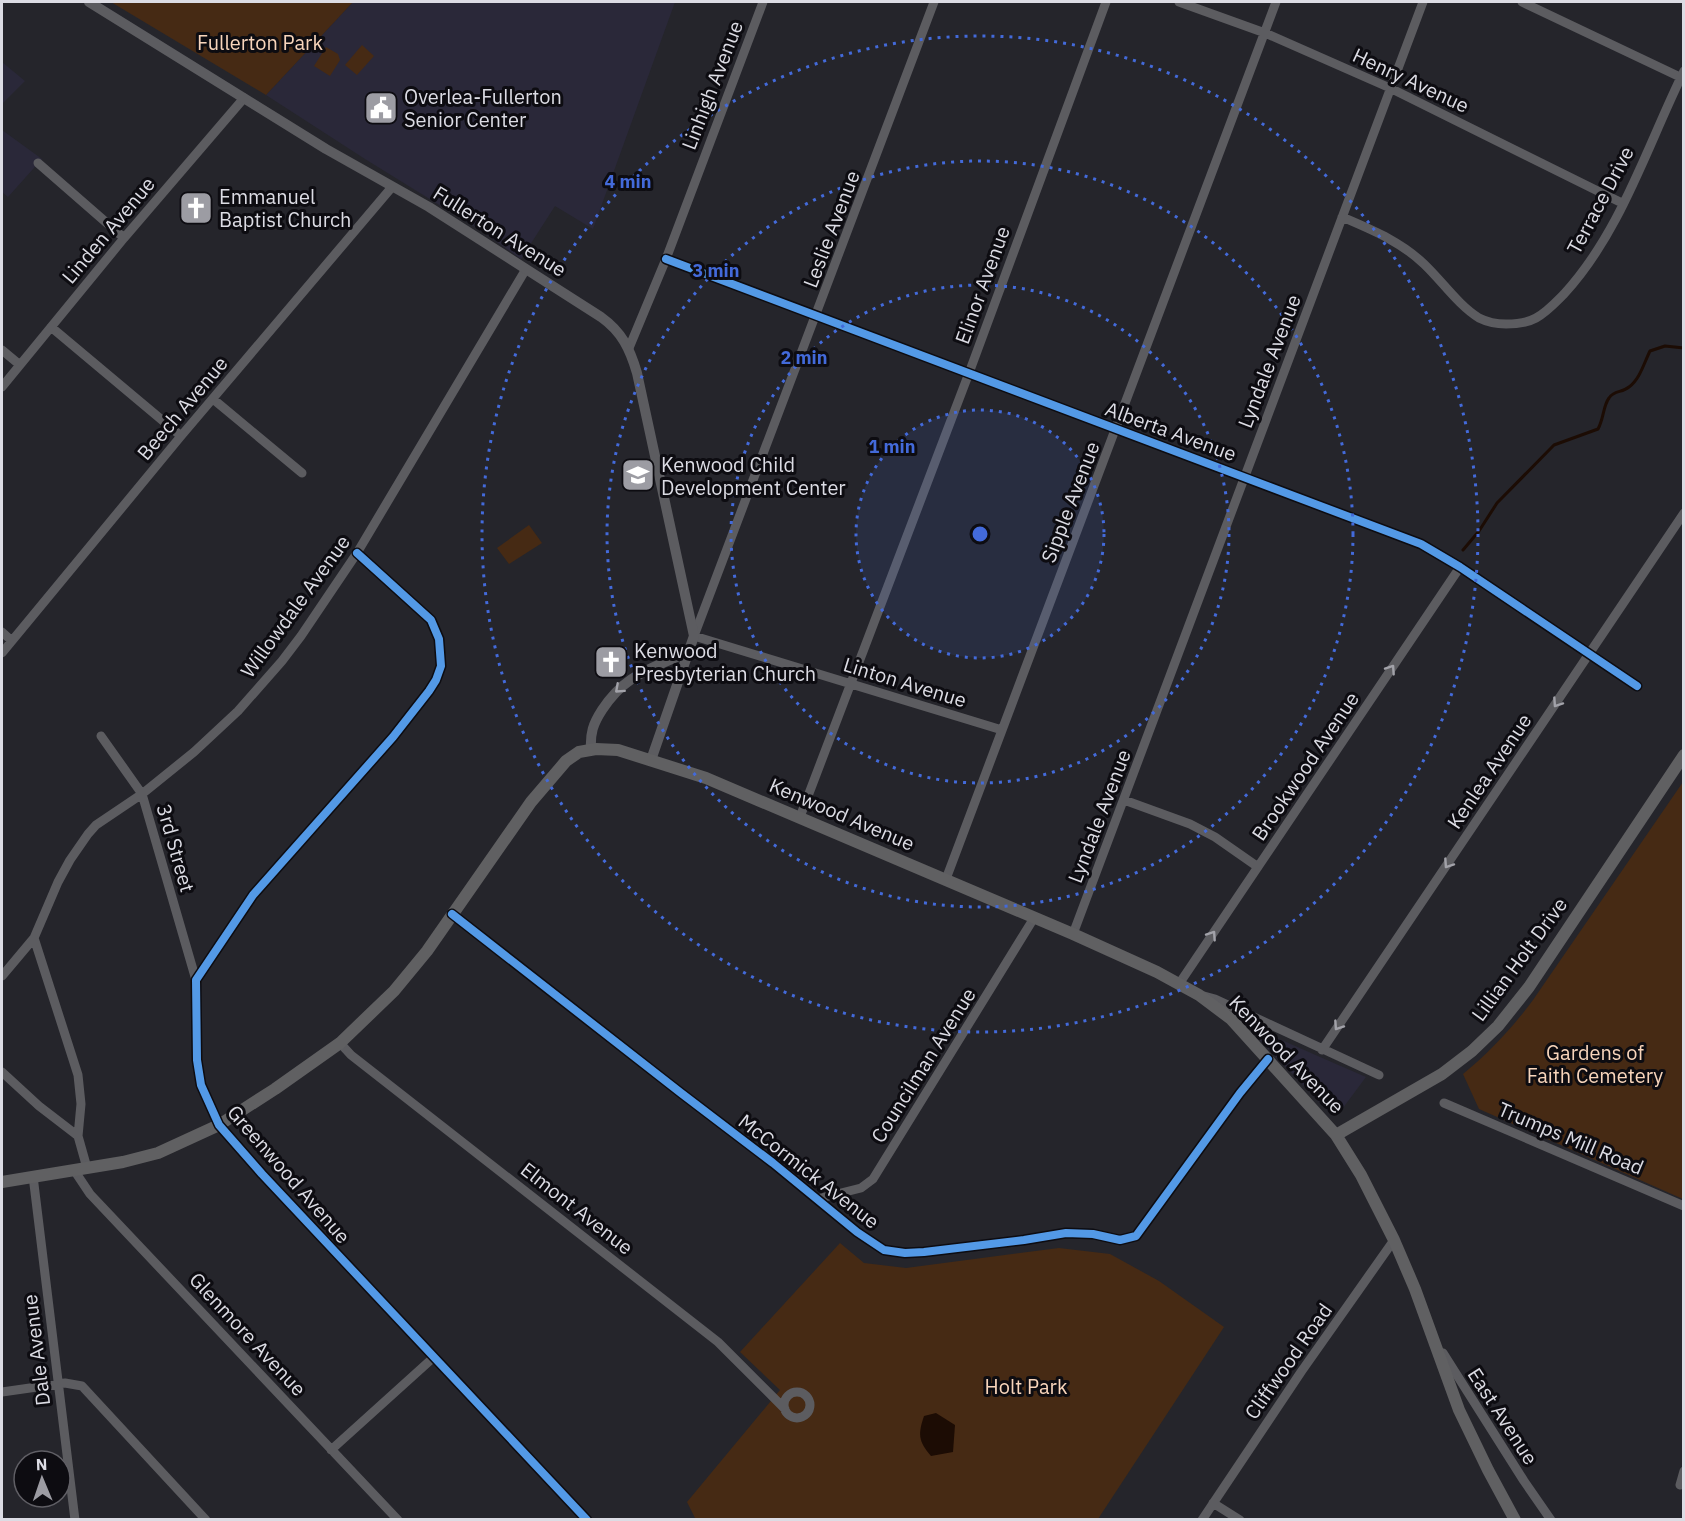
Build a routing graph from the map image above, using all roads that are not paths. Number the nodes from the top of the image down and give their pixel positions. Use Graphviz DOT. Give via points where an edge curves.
graph roads {
  1 [pos="89,2"];
  2 [pos="763,2"];
  3 [pos="934,2"];
  4 [pos="1106,2"];
  5 [pos="1179,2"];
  6 [pos="1276,2"];
  7 [pos="1423,2"];
  8 [pos="1522,2"];
  9 [pos="1265,33"];
  10 [pos="1682,74"];
  11 [pos="1390,88"];
  12 [pos="244,98"];
  13 [pos="38,164"];
  14 [pos="392,187"];
  15 [pos="1622,203"];
  16 [pos="1342,217"];
  17 [pos="124,238"];
  18 [pos="666,259"];
  19 [pos="526,269"];
  20 [pos="816,315"];
  21 [pos="51,327"];
  22 [pos="629,348"];
  23 [pos="2,350"];
  24 [pos="20,365"];
  25 [pos="969,373"];
  26 [pos="2,387"];
  27 [pos="213,399"];
  28 [pos="1117,428"];
  29 [pos="181,436"];
  30 [pos="302,472"];
  31 [pos="1245,476"];
  32 [pos="1683,513"];
  33 [pos="357,553"];
  34 [pos="1460,567"];
  35 [pos="2,632"];
  36 [pos="694,636"];
  37 [pos="12,641"];
  38 [pos="689,651"];
  39 [pos="2,653"];
  40 [pos="1590,654"];
  41 [pos="851,684"];
  42 [pos="1637,686"];
  43 [pos="1002,730"];
  44 [pos="101,736"];
  45 [pos="591,750"];
  46 [pos="1683,754"];
  47 [pos="651,760"];
  48 [pos="141,794"];
  49 [pos="1124,800"];
  50 [pos="800,817"];
  51 [pos="1258,867"];
  52 [pos="946,879"];
  53 [pos="452,914"];
  54 [pos="1034,918"];
  55 [pos="1073,934"];
  56 [pos="34,938"];
  57 [pos="2,976"];
  58 [pos="196,980"];
  59 [pos="1179,984"];
  60 [pos="1199,995"];
  61 [pos="340,1043"];
  62 [pos="1322,1050"];
  63 [pos="1269,1059"];
  64 [pos="2,1072"];
  65 [pos="1379,1075"];
  66 [pos="1444,1103"];
  67 [pos="219,1125"];
  68 [pos="1336,1135"];
  69 [pos="78,1136"];
  70 [pos="80,1169"];
  71 [pos="33,1176"];
  72 [pos="2,1182"];
  73 [pos="816,1199"];
  74 [pos="1683,1206"];
  75 [pos="1394,1240"];
  76 [pos="1430,1329"];
  77 [pos="434,1357"];
  78 [pos="58,1383"];
  79 [pos="2,1392"];
  80 [pos="785,1409"];
  81 [pos="331,1450"];
  82 [pos="1683,1472"];
  83 [pos="1680,1485"];
  84 [pos="1214,1503"];
  85 [pos="75,1520"];
  86 [pos="206,1520"];
  87 [pos="398,1520"];
  88 [pos="587,1520"];
  89 [pos="1202,1520"];
  90 [pos="1240,1520"];
  91 [pos="1515,1520"];
  92 [pos="1551,1520"];
  1 -- 12 [label="street, Fullerton Avenue"];
  2 -- 18 [label="street, Linhigh Avenue"];
  3 -- 20 [label="street, Leslie Avenue"];
  4 -- 25 [label="street, Elinor Avenue"];
  5 -- 9 [label="street, Henry Avenue"];
  6 -- 9 [label="street, Sipple Avenue"];
  7 -- 11 [label="street, Lyndale Avenue"];
  8 -- 10 [label="street"];
  9 -- 11 [label="street, Henry Avenue"];
  9 -- 28 [label="street, Sipple Avenue"];
  10 -- 15 [label="street, Terrace Drive"];
  11 -- 15 [label="street, Henry Avenue"];
  11 -- 16 [label="street, Lyndale Avenue"];
  12 -- 14 [label="street, Fullerton Avenue"];
  12 -- 17 [label="street, Linden Avenue"];
  13 -- 17 [label="street"];
  14 -- 19 [label="street, Fullerton Avenue"];
  14 -- 27 [label="street, Beech Avenue"];
  15 -- 16 [label="street, Terrace Drive" via="1587,266 1570,287 1544,314 1512,324 1480,319 1409,250"];
  16 -- 31 [label="street, Lyndale Avenue"];
  17 -- 21 [label="street, Linden Avenue"];
  18 -- 20 [label="street, Alberta Avenue"];
  18 -- 22 [label="street, Linhigh Avenue"];
  19 -- 22 [label="street, Fullerton Avenue" via="612,324"];
  19 -- 33 [label="street, Willowdale Avenue"];
  20 -- 25 [label="street, Alberta Avenue"];
  20 -- 36 [label="street, Leslie Avenue"];
  21 -- 24 [label="street, Linden Avenue"];
  21 -- 29 [label="street"];
  22 -- 36 [label="street, Fullerton Avenue"];
  23 -- 24 [label="street"];
  24 -- 26 [label="street, Linden Avenue"];
  25 -- 28 [label="street, Alberta Avenue"];
  25 -- 41 [label="street, Elinor Avenue"];
  27 -- 29 [label="street, Beech Avenue"];
  27 -- 30 [label="street"];
  28 -- 31 [label="street, Alberta Avenue"];
  28 -- 43 [label="street, Sipple Avenue"];
  29 -- 37 [label="street, Beech Avenue"];
  31 -- 34 [label="street, Alberta Avenue" via="1421,543"];
  31 -- 49 [label="street, Lyndale Avenue"];
  32 -- 40 [label="street, Kenlea Avenue"];
  33 -- 48 [label="street, Willowdale Avenue" via="301,636 258,690 194,752"];
  33 -- 58 [label="street" via="430,620 441,651 436,680 393,737 253,895"];
  34 -- 40 [label="street, Alberta Avenue"];
  51 -- 34 [label="street, Brookwood Avenue, one-way"];
  35 -- 37 [label="street"];
  36 -- 38 [label="street, Leslie Avenue"];
  36 -- 41 [label="street, Linton Avenue"];
  37 -- 39 [label="street, Beech Avenue"];
  38 -- 45 [label="street, one-way" via="620,686 591,730"];
  38 -- 47 [label="street, Leslie Avenue"];
  40 -- 42 [label="street, Alberta Avenue"];
  40 -- 62 [label="street, Kenlea Avenue, one-way"];
  41 -- 43 [label="street, Linton Avenue"];
  41 -- 50 [label="street, Elinor Avenue"];
  43 -- 52 [label="street, Sipple Avenue"];
  44 -- 48 [label="street, 3rd Street"];
  45 -- 47 [label="main road, Kenwood Avenue" via="618,750"];
  45 -- 53 [label="main road, Kenwood Avenue" via="573,756 545,784"];
  46 -- 68 [label="main road, Lillian Holt Drive" via="1529,987 1498,1026 1442,1074"];
  47 -- 50 [label="main road, Kenwood Avenue"];
  48 -- 56 [label="street, Willowdale Avenue" via="96,825 81,842 48,901"];
  48 -- 58 [label="street, 3rd Street"];
  49 -- 51 [label="street" via="1190,824"];
  49 -- 55 [label="street, Lyndale Avenue"];
  50 -- 52 [label="main road, Kenwood Avenue"];
  59 -- 51 [label="street, Brookwood Avenue, one-way"];
  52 -- 54 [label="main road, Kenwood Avenue"];
  53 -- 61 [label="main road, Kenwood Avenue" via="408,975"];
  53 -- 73 [label="street, McCormick Avenue"];
  54 -- 55 [label="main road, Kenwood Avenue"];
  54 -- 73 [label="street, Councilman Avenue" via="873,1179 861,1188"];
  55 -- 59 [label="main road, Kenwood Avenue"];
  56 -- 57 [label="street, Willowdale Avenue"];
  56 -- 69 [label="street" via="78,1075"];
  58 -- 67 [label="street, Greenwood Avenue" via="198,1071"];
  59 -- 60 [label="main road, Kenwood Avenue"];
  60 -- 62 [label="street"];
  60 -- 63 [label="main road, Kenwood Avenue" via="1231,1019"];
  61 -- 67 [label="main road, Kenwood Avenue"];
  61 -- 80 [label="street, Elmont Avenue" via="718,1342"];
  62 -- 65 [label="street"];
  63 -- 68 [label="main road, Kenwood Avenue"];
  63 -- 73 [label="street, McCormick Avenue" via="1131,1238 1066,1233 924,1252 893,1252 857,1232"];
  64 -- 69 [label="street"];
  66 -- 74 [label="street, Trumps Mill Road"];
  67 -- 70 [label="main road, Kenwood Avenue" via="151,1155"];
  67 -- 77 [label="street, Greenwood Avenue"];
  68 -- 75 [label="main road, Kenwood Avenue"];
  69 -- 70 [label="street"];
  70 -- 71 [label="main road, Kenwood Avenue"];
  70 -- 81 [label="street, Glenmore Avenue" via="90,1194"];
  71 -- 72 [label="main road, Kenwood Avenue"];
  71 -- 78 [label="street, Dale Avenue"];
  75 -- 76 [label="main road, Kenwood Avenue"];
  75 -- 84 [label="street, Cliffwood Road"];
  76 -- 91 [label="main road, Kenwood Avenue" via="1459,1410"];
  76 -- 92 [label="street, East Avenue"];
  77 -- 81 [label="street"];
  77 -- 88 [label="street, Greenwood Avenue"];
  78 -- 79 [label="street"];
  78 -- 85 [label="street, Dale Avenue"];
  78 -- 86 [label="street" via="82,1386"];
  81 -- 87 [label="street, Glenmore Avenue"];
  82 -- 83 [label="street"];
  84 -- 89 [label="street, Cliffwood Road"];
  84 -- 90 [label="street"];
}
